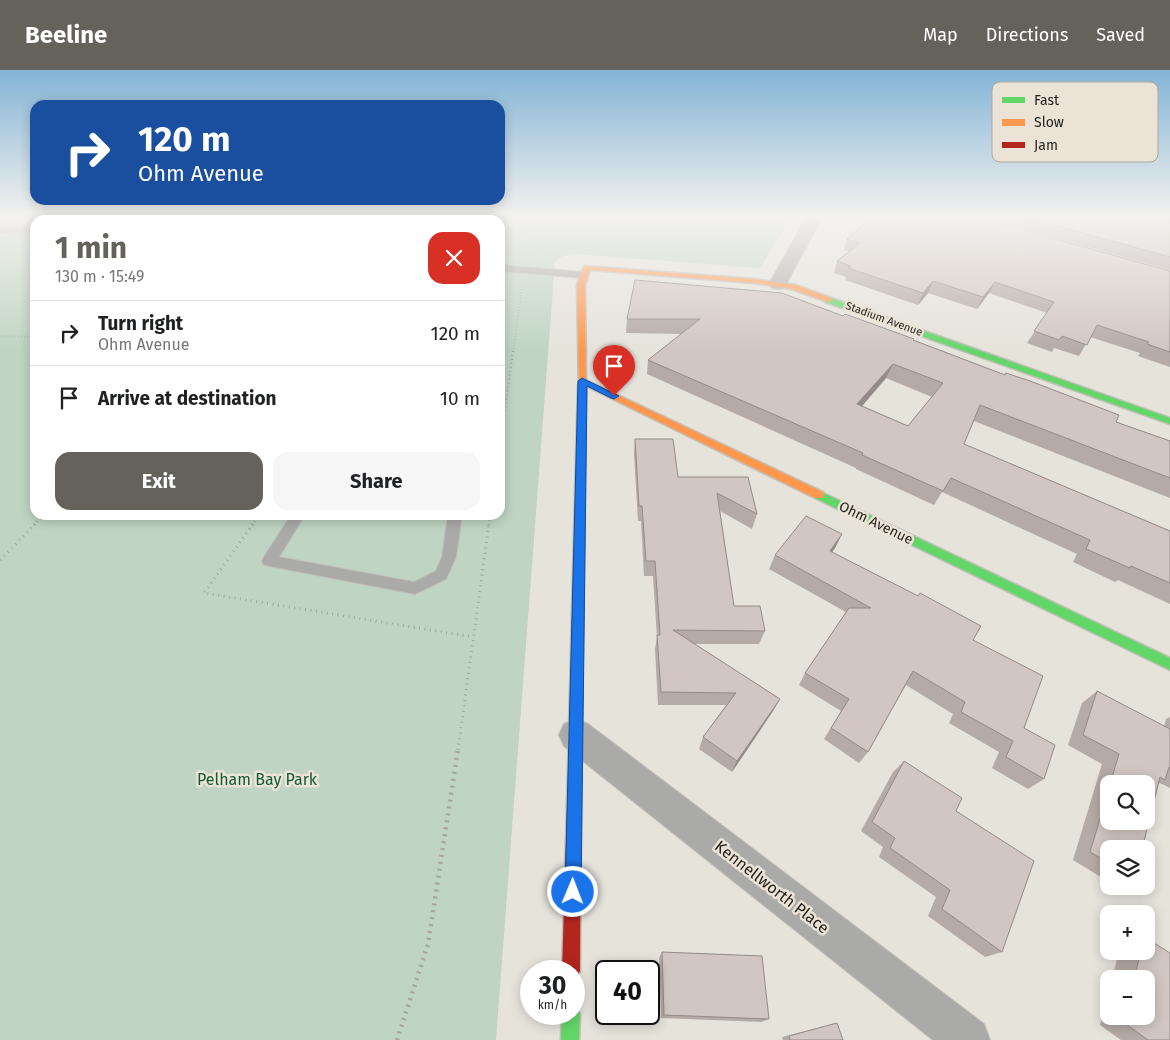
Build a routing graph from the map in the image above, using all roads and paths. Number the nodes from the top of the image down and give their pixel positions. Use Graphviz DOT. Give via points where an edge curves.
graph roads {
  1 [pos="790,261"];
  2 [pos="505,268"];
  3 [pos="525,270"];
  4 [pos="585,272"];
  5 [pos="778,284"];
  6 [pos="0,336"];
  7 [pos="30,337"];
  8 [pos="582,381"];
  9 [pos="505,408"];
  10 [pos="1170,421"];
  11 [pos="39,520"];
  12 [pos="255,520"];
  13 [pos="295,520"];
  14 [pos="454,520"];
  15 [pos="489,520"];
  16 [pos="0,560"];
  17 [pos="473,637"];
  18 [pos="1170,664"];
  19 [pos="576,734"];
  20 [pos="572,960"];
  21 [pos="571,1025"];
  22 [pos="397,1040"];
  23 [pos="570,1040"];
  24 [pos="968,1040"];
  1 -- 5 [label="street"];
  2 -- 3 [label="lane"];
  3 -- 4 [label="lane"];
  3 -- 9 [label="path"];
  4 -- 5 [label="street, Stadium Avenue"];
  4 -- 8 [label="street"];
  5 -- 10 [label="street, Stadium Avenue" via="805,290"];
  6 -- 7 [label="path"];
  8 -- 18 [label="street, Ohm Avenue"];
  8 -- 19 [label="street"];
  11 -- 16 [label="path"];
  12 -- 17 [label="path" via="204,593"];
  13 -- 14 [label="lane" via="269,561 415,588 441,575 450,557"];
  15 -- 17 [label="path"];
  17 -- 22 [label="path" via="428,944"];
  19 -- 20 [label="street"];
  19 -- 24 [label="street, Kennellworth Place"];
  21 -- 23 [label="street"];
}
